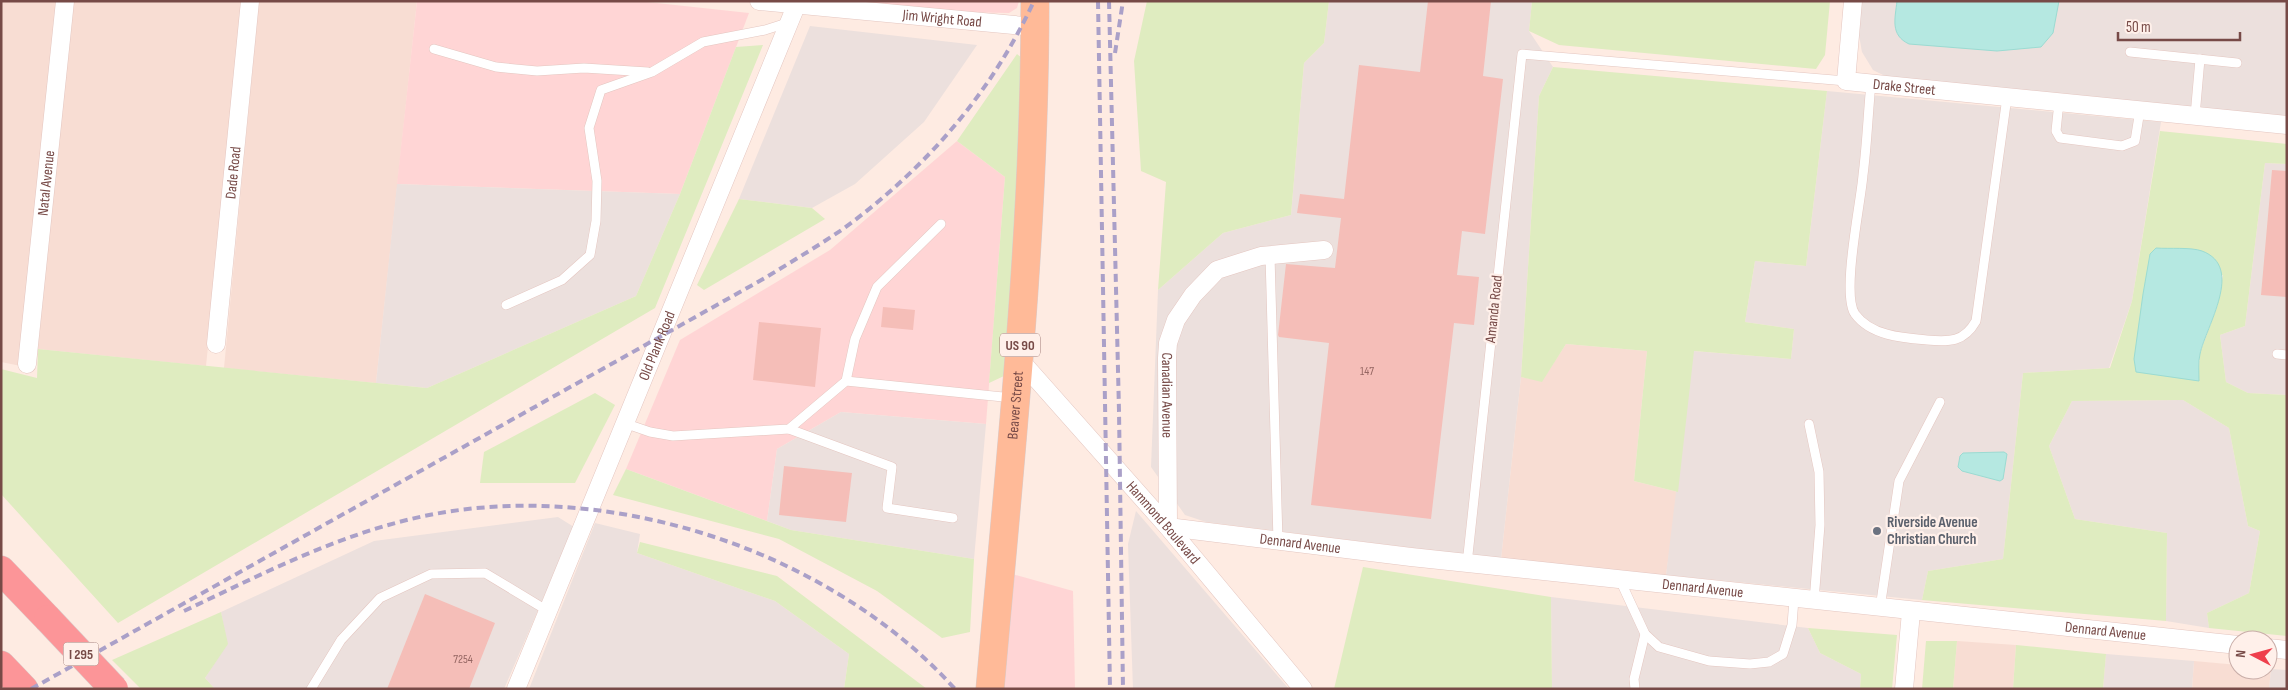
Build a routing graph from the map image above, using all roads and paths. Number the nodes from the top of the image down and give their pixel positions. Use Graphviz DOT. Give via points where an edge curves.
graph roads {
  1 [pos="65,1"];
  2 [pos="250,1"];
  3 [pos="759,1"];
  4 [pos="1853,1"];
  5 [pos="798,3"];
  6 [pos="1035,14"];
  7 [pos="790,22"];
  8 [pos="434,49"];
  9 [pos="2130,52"];
  10 [pos="1522,54"];
  11 [pos="2200,59"];
  12 [pos="2237,63"];
  13 [pos="652,72"];
  14 [pos="1846,81"];
  15 [pos="1871,84"];
  16 [pos="2006,97"];
  17 [pos="2059,102"];
  18 [pos="2140,110"];
  19 [pos="2195,116"];
  20 [pos="2287,125"];
  21 [pos="941,224"];
  22 [pos="1324,250"];
  23 [pos="1270,256"];
  24 [pos="506,305"];
  25 [pos="216,344"];
  26 [pos="2277,354"];
  27 [pos="2287,355"];
  28 [pos="1019,359"];
  29 [pos="27,364"];
  30 [pos="846,381"];
  31 [pos="1016,398"];
  32 [pos="1940,402"];
  33 [pos="624,423"];
  34 [pos="1809,424"];
  35 [pos="789,429"];
  36 [pos="953,518"];
  37 [pos="1168,527"];
  38 [pos="1278,541"];
  39 [pos="1467,564"];
  40 [pos="1,570"];
  41 [pos="1620,580"];
  42 [pos="1794,599"];
  43 [pos="1814,601"];
  44 [pos="1880,608"];
  45 [pos="548,611"];
  46 [pos="1911,612"];
  47 [pos="1645,634"];
  48 [pos="2228,644"];
  49 [pos="1,664"];
  50 [pos="24,689"];
  51 [pos="114,689"];
  52 [pos="311,689"];
  53 [pos="516,689"];
  54 [pos="990,689"];
  55 [pos="1303,689"];
  56 [pos="1635,689"];
  57 [pos="1904,689"];
  1 -- 29 [label="street, Natal Avenue"];
  2 -- 25 [label="street, Dade Road"];
  3 -- 5 [label="street, Jim Wright Road"];
  4 -- 14 [label="street"];
  5 -- 6 [label="street, Jim Wright Road"];
  5 -- 7 [label="street, Old Plank Road"];
  6 -- 28 [label="main road, Beaver Street / US 90" via="1030,194"];
  7 -- 13 [label="lane" via="702,42"];
  7 -- 33 [label="street, Old Plank Road"];
  8 -- 13 [label="lane" via="496,67 537,71 584,68"];
  9 -- 11 [label="lane"];
  10 -- 14 [label="lane, Drake Street"];
  10 -- 39 [label="lane, Amanda Road"];
  11 -- 12 [label="lane"];
  11 -- 19 [label="lane"];
  13 -- 24 [label="lane" via="601,90 589,128 597,181 596,220 590,255 562,280"];
  14 -- 15 [label="street, Drake Street"];
  15 -- 16 [label="street, Drake Street"];
  15 -- 16 [label="lane" via="1851,265 1850,302 1853,312 1866,325 1889,335 1916,339 1952,340 1970,333 1976,321"];
  16 -- 17 [label="street, Drake Street"];
  17 -- 18 [label="street, Drake Street"];
  17 -- 18 [label="lane" via="2056,132 2060,138 2122,146 2135,140"];
  18 -- 19 [label="street, Drake Street"];
  19 -- 20 [label="street, Drake Street"];
  21 -- 30 [label="lane" via="877,287 855,339"];
  22 -- 23 [label="street, Canadian Avenue"];
  23 -- 37 [label="street, Canadian Avenue" via="1217,270 1193,295 1172,331 1167,358"];
  23 -- 38 [label="lane"];
  26 -- 27 [label="lane"];
  28 -- 31 [label="main road, Beaver Street / US 90"];
  28 -- 37 [label="street, Hammond Boulevard"];
  30 -- 31 [label="lane"];
  30 -- 35 [label="lane"];
  31 -- 54 [label="main road, Beaver Street / US 90"];
  32 -- 44 [label="lane" via="1899,481"];
  33 -- 35 [label="lane" via="673,436"];
  33 -- 45 [label="street, Old Plank Road"];
  34 -- 43 [label="lane" via="1819,472 1820,525"];
  35 -- 36 [label="lane" via="892,467 886,508"];
  37 -- 38 [label="street, Dennard Avenue"];
  37 -- 55 [label="street, Hammond Boulevard"];
  38 -- 39 [label="street, Dennard Avenue"];
  39 -- 41 [label="street, Dennard Avenue"];
  40 -- 51 [label="highway, I 295, bridge"];
  41 -- 42 [label="street, Dennard Avenue"];
  41 -- 47 [label="lane"];
  42 -- 43 [label="street, Dennard Avenue"];
  42 -- 47 [label="lane" via="1792,625 1783,654 1769,662 1750,664 1709,660 1659,647"];
  43 -- 44 [label="street, Dennard Avenue"];
  44 -- 46 [label="street, Dennard Avenue"];
  45 -- 52 [label="lane" via="485,574 430,574 380,598 341,640"];
  45 -- 53 [label="street, Old Plank Road"];
  46 -- 48 [label="street, Dennard Avenue"];
  46 -- 57 [label="street"];
  47 -- 56 [label="lane" via="1634,679"];
  49 -- 50 [label="highway"];
}
